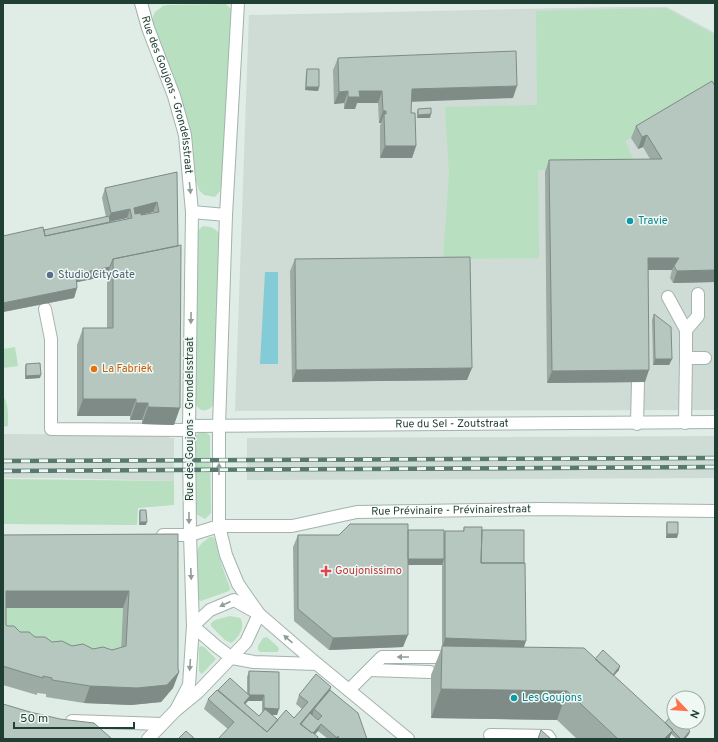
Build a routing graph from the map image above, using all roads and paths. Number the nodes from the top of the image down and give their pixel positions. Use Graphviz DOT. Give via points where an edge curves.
graph roads {
  1 [pos="141,3"];
  2 [pos="238,3"];
  3 [pos="192,212"];
  4 [pos="226,215"];
  5 [pos="698,294"];
  6 [pos="668,297"];
  7 [pos="45,309"];
  8 [pos="686,330"];
  9 [pos="686,358"];
  10 [pos="705,358"];
  11 [pos="638,382"];
  12 [pos="715,422"];
  13 [pos="685,423"];
  14 [pos="637,424"];
  15 [pos="219,426"];
  16 [pos="189,428"];
  17 [pos="715,511"];
  18 [pos="219,526"];
  19 [pos="154,535"];
  20 [pos="190,535"];
  21 [pos="259,614"];
  22 [pos="193,626"];
  23 [pos="442,657"];
  24 [pos="232,658"];
  25 [pos="317,664"];
  26 [pos="370,670"];
  27 [pos="430,672"];
  28 [pos="349,690"];
  29 [pos="176,710"];
  30 [pos="59,719"];
  31 [pos="162,724"];
  32 [pos="490,735"];
  33 [pos="148,739"];
  34 [pos="408,739"];
  35 [pos="550,739"];
  1 -- 3 [label="street, Rue des Goujons - Grondelsstraat, one-way" via="185,135"];
  2 -- 4 [label="street"];
  3 -- 4 [label="street"];
  3 -- 16 [label="street, Rue des Goujons - Grondelsstraat, one-way"];
  4 -- 15 [label="street"];
  5 -- 8 [label="street" via="698,316"];
  6 -- 8 [label="street"];
  7 -- 16 [label="street, Rue du Sel - Zoutstraat" via="51,339 51,429"];
  8 -- 9 [label="street"];
  9 -- 10 [label="street"];
  9 -- 13 [label="street"];
  11 -- 14 [label="street"];
  12 -- 13 [label="street, Rue du Sel - Zoutstraat"];
  13 -- 14 [label="street, Rue du Sel - Zoutstraat"];
  14 -- 15 [label="street, Rue du Sel - Zoutstraat"];
  15 -- 16 [label="street, Rue du Sel - Zoutstraat"];
  18 -- 15 [label="street, one-way"];
  16 -- 20 [label="street, Rue des Goujons - Grondelsstraat, one-way"];
  17 -- 18 [label="street, Rue Prévinaire - Prévinairestraat" via="542,509 357,512 292,526"];
  18 -- 20 [label="street, Rue Prévinaire - Prévinairestraat"];
  18 -- 21 [label="street" via="226,555 238,584"];
  19 -- 20 [label="street, Rue Prévinaire - Prévinairestraat"];
  20 -- 22 [label="street, Rue des Goujons - Grondelsstraat, one-way"];
  21 -- 22 [label="street, one-way" via="234,600 210,610"];
  21 -- 24 [label="street" via="246,642"];
  25 -- 21 [label="street, one-way"];
  22 -- 24 [label="street"];
  22 -- 29 [label="street, Rue des Goujons - Grondelsstraat, one-way" via="189,685"];
  23 -- 26 [label="street, one-way" via="382,658"];
  24 -- 25 [label="street" via="254,662"];
  24 -- 29 [label="street"];
  25 -- 28 [label="street"];
  26 -- 27 [label="street"];
  26 -- 28 [label="street"];
  28 -- 34 [label="street"];
  29 -- 31 [label="street"];
  30 -- 31 [label="street"];
  31 -- 33 [label="street"];
  32 -- 35 [label="street" via="548,736"];
}
